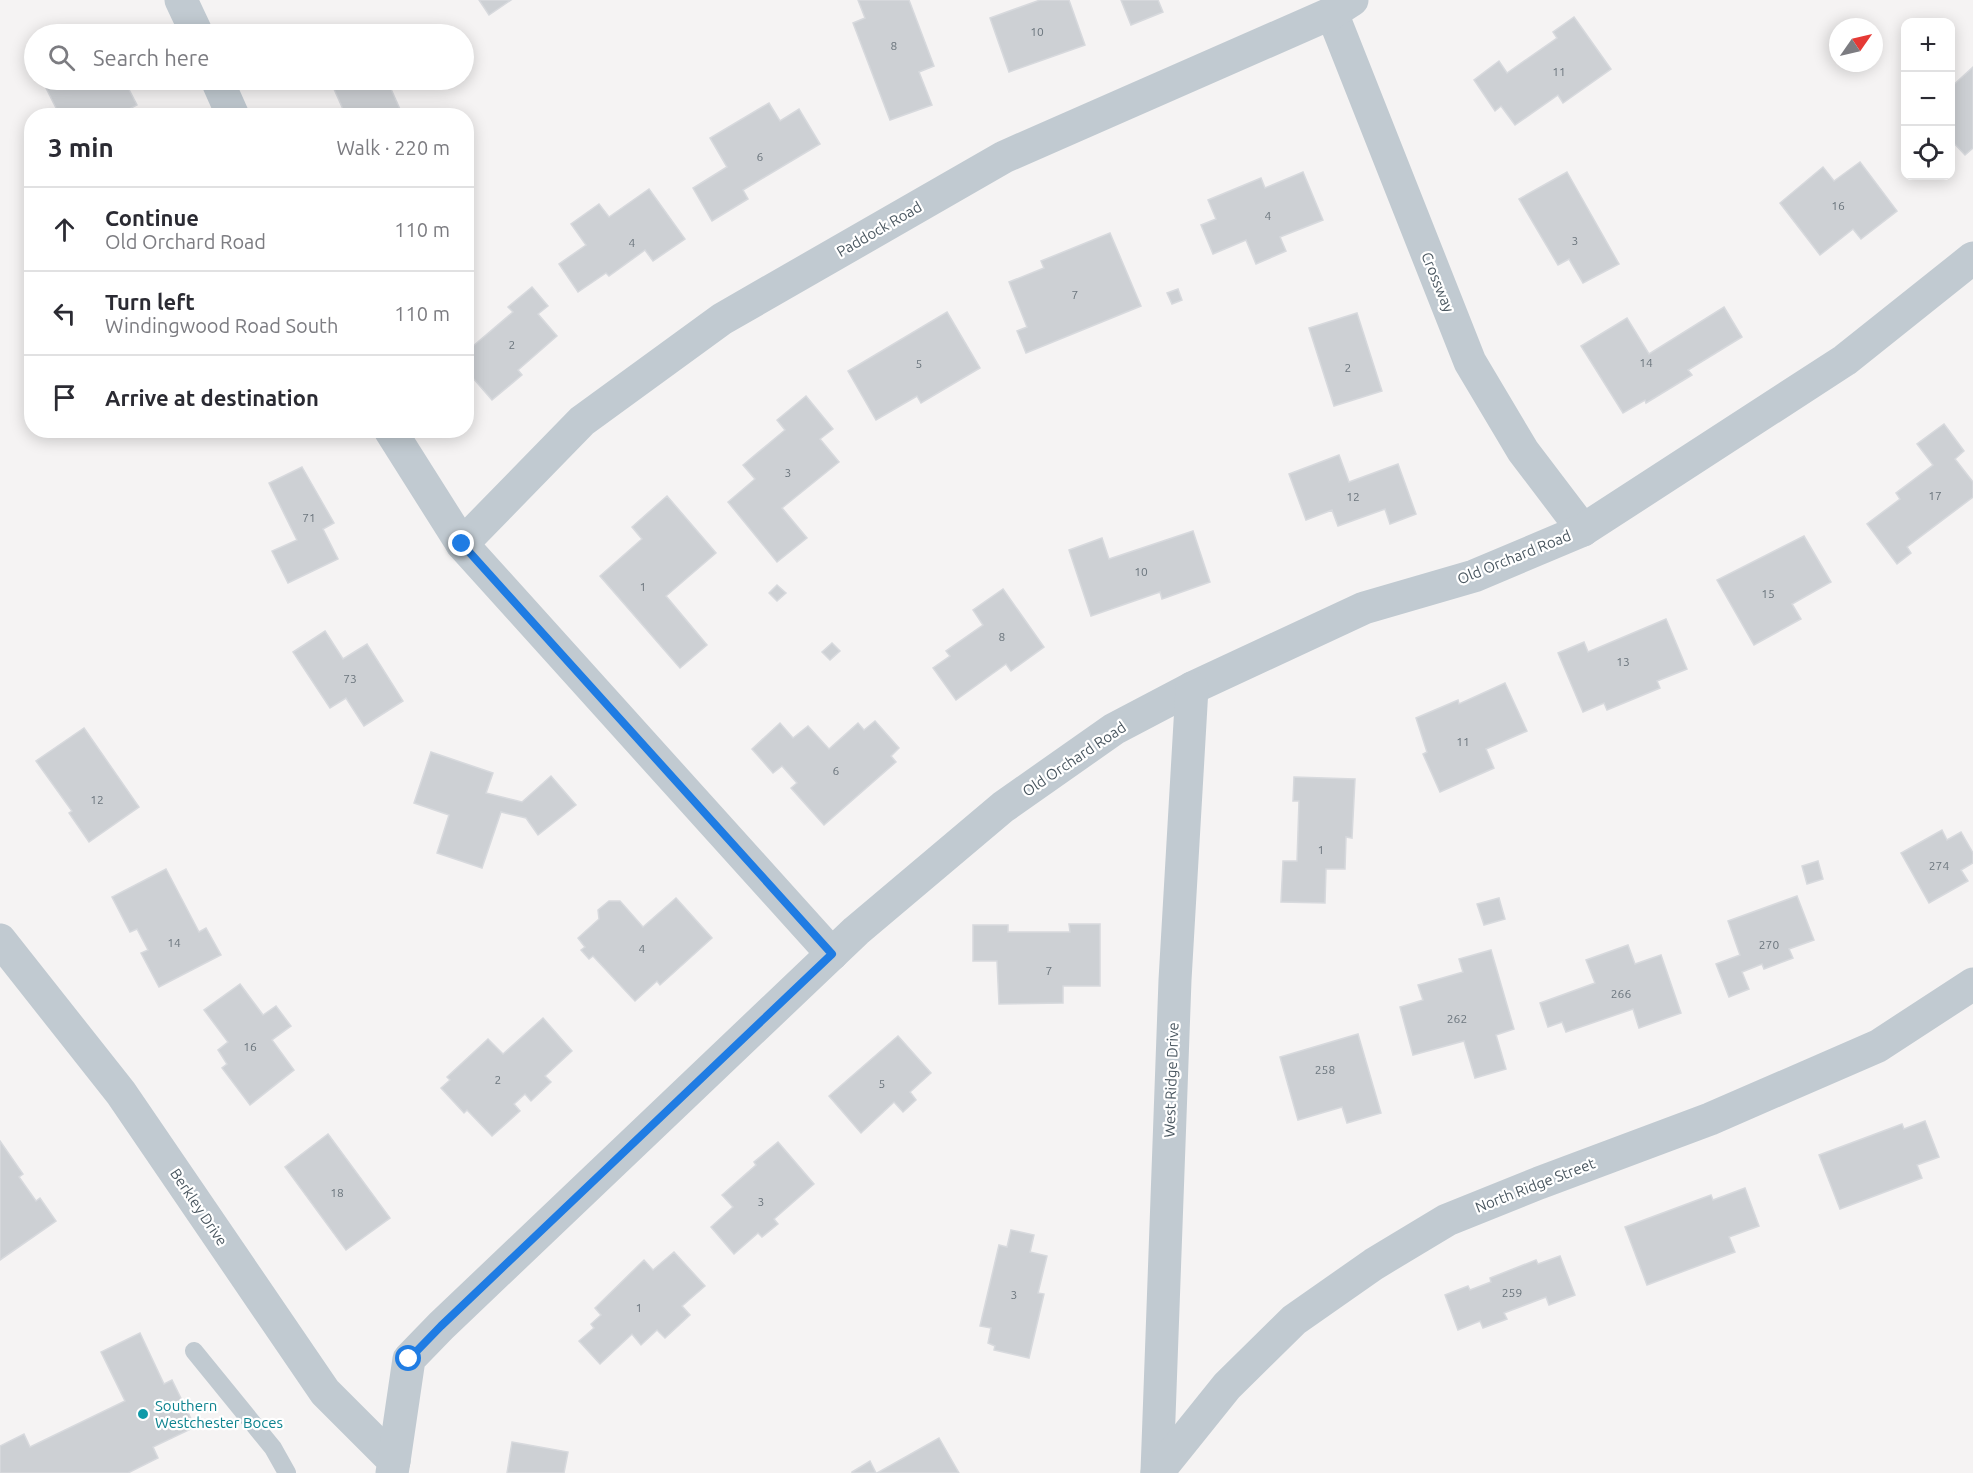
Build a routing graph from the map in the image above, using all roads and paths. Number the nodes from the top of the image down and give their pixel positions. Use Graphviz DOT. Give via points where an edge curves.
graph roads {
  1 [pos="1342,6"];
  2 [pos="221,90"];
  3 [pos="229,108"];
  4 [pos="1973,258"];
  5 [pos="395,438"];
  6 [pos="1583,530"];
  7 [pos="462,544"];
  8 [pos="1192,688"];
  9 [pos="0,940"];
  10 [pos="832,954"];
  11 [pos="1973,984"];
  12 [pos="194,1351"];
  13 [pos="393,1467"];
  14 [pos="287,1473"];
  15 [pos="1157,1473"];
  1 -- 6 [label="street, Crossway" via="1470,362 1523,451"];
  1 -- 7 [label="street, Paddock Road" via="1004,157 722,319 582,421"];
  2 -- 3 [label="street"];
  4 -- 6 [label="street, Old Orchard Road" via="1845,360"];
  5 -- 7 [label="street"];
  6 -- 8 [label="street, Old Orchard Road" via="1474,576 1364,608"];
  7 -- 10 [label="street"];
  8 -- 10 [label="street, Old Orchard Road" via="1114,729 1004,807"];
  8 -- 15 [label="street, West Ridge Drive" via="1175,980"];
  9 -- 13 [label="street, Berkley Drive" via="121,1093 325,1392"];
  10 -- 13 [label="street, Old Orchard Road" via="409,1359"];
  11 -- 15 [label="street, North Ridge Street" via="1878,1046 1710,1119 1447,1220 1383,1258 1294,1320 1227,1386"];
  12 -- 14 [label="lane" via="273,1448"];
}
